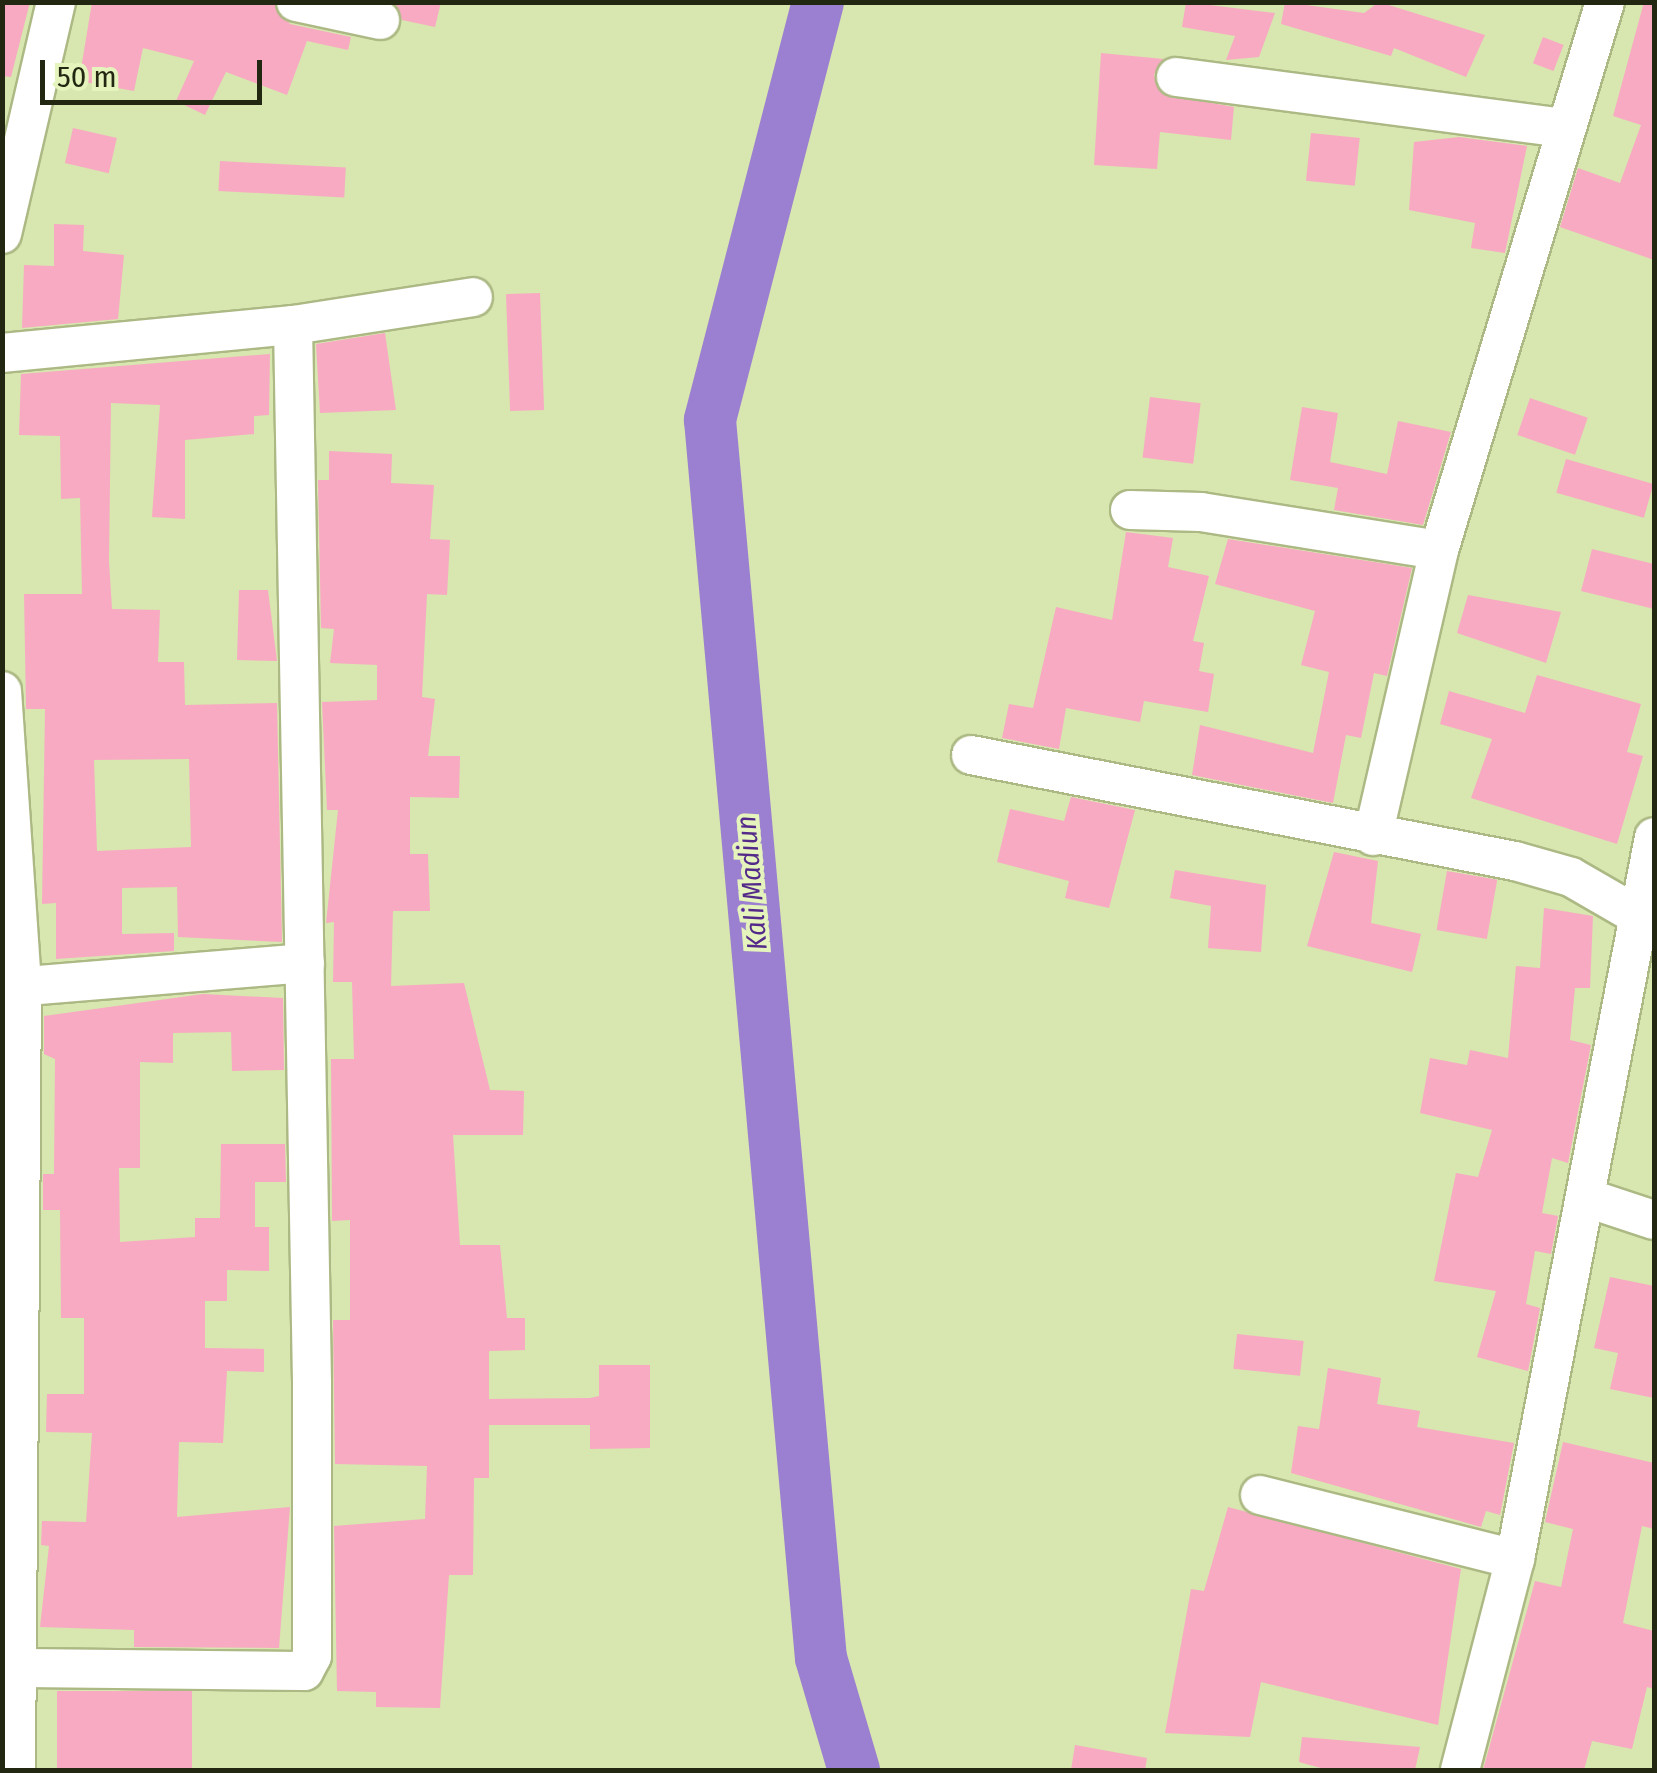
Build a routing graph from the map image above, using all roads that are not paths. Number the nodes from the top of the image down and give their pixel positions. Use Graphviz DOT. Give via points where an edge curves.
graph roads {
  1 [pos="56,2"];
  2 [pos="296,2"];
  3 [pos="1605,2"];
  4 [pos="380,20"];
  5 [pos="1176,77"];
  6 [pos="1563,128"];
  7 [pos="2,234"];
  8 [pos="474,298"];
  9 [pos="292,324"];
  10 [pos="2,354"];
  11 [pos="1130,510"];
  12 [pos="1438,550"];
  13 [pos="2,690"];
  14 [pos="972,755"];
  15 [pos="1373,836"];
  16 [pos="1654,836"];
  17 [pos="1635,914"];
  18 [pos="305,963"];
  19 [pos="12,987"];
  20 [pos="1590,1199"];
  21 [pos="1654,1220"];
  22 [pos="1260,1495"];
  23 [pos="1515,1558"];
  24 [pos="20,1668"];
  25 [pos="16,1770"];
  26 [pos="1460,1770"];
  1 -- 7 [label="street"];
  2 -- 4 [label="street"];
  3 -- 6 [label="street"];
  5 -- 6 [label="street"];
  6 -- 12 [label="street"];
  8 -- 9 [label="street"];
  9 -- 10 [label="street"];
  9 -- 18 [label="street"];
  11 -- 12 [label="street" via="1201,512"];
  12 -- 15 [label="street"];
  13 -- 19 [label="street"];
  14 -- 15 [label="street"];
  15 -- 17 [label="street" via="1571,877"];
  16 -- 17 [label="street"];
  17 -- 20 [label="street"];
  18 -- 19 [label="street"];
  18 -- 24 [label="street" via="308,1667"];
  19 -- 24 [label="street"];
  20 -- 21 [label="street"];
  20 -- 23 [label="street"];
  22 -- 23 [label="street"];
  23 -- 26 [label="street"];
  24 -- 25 [label="street"];
}
